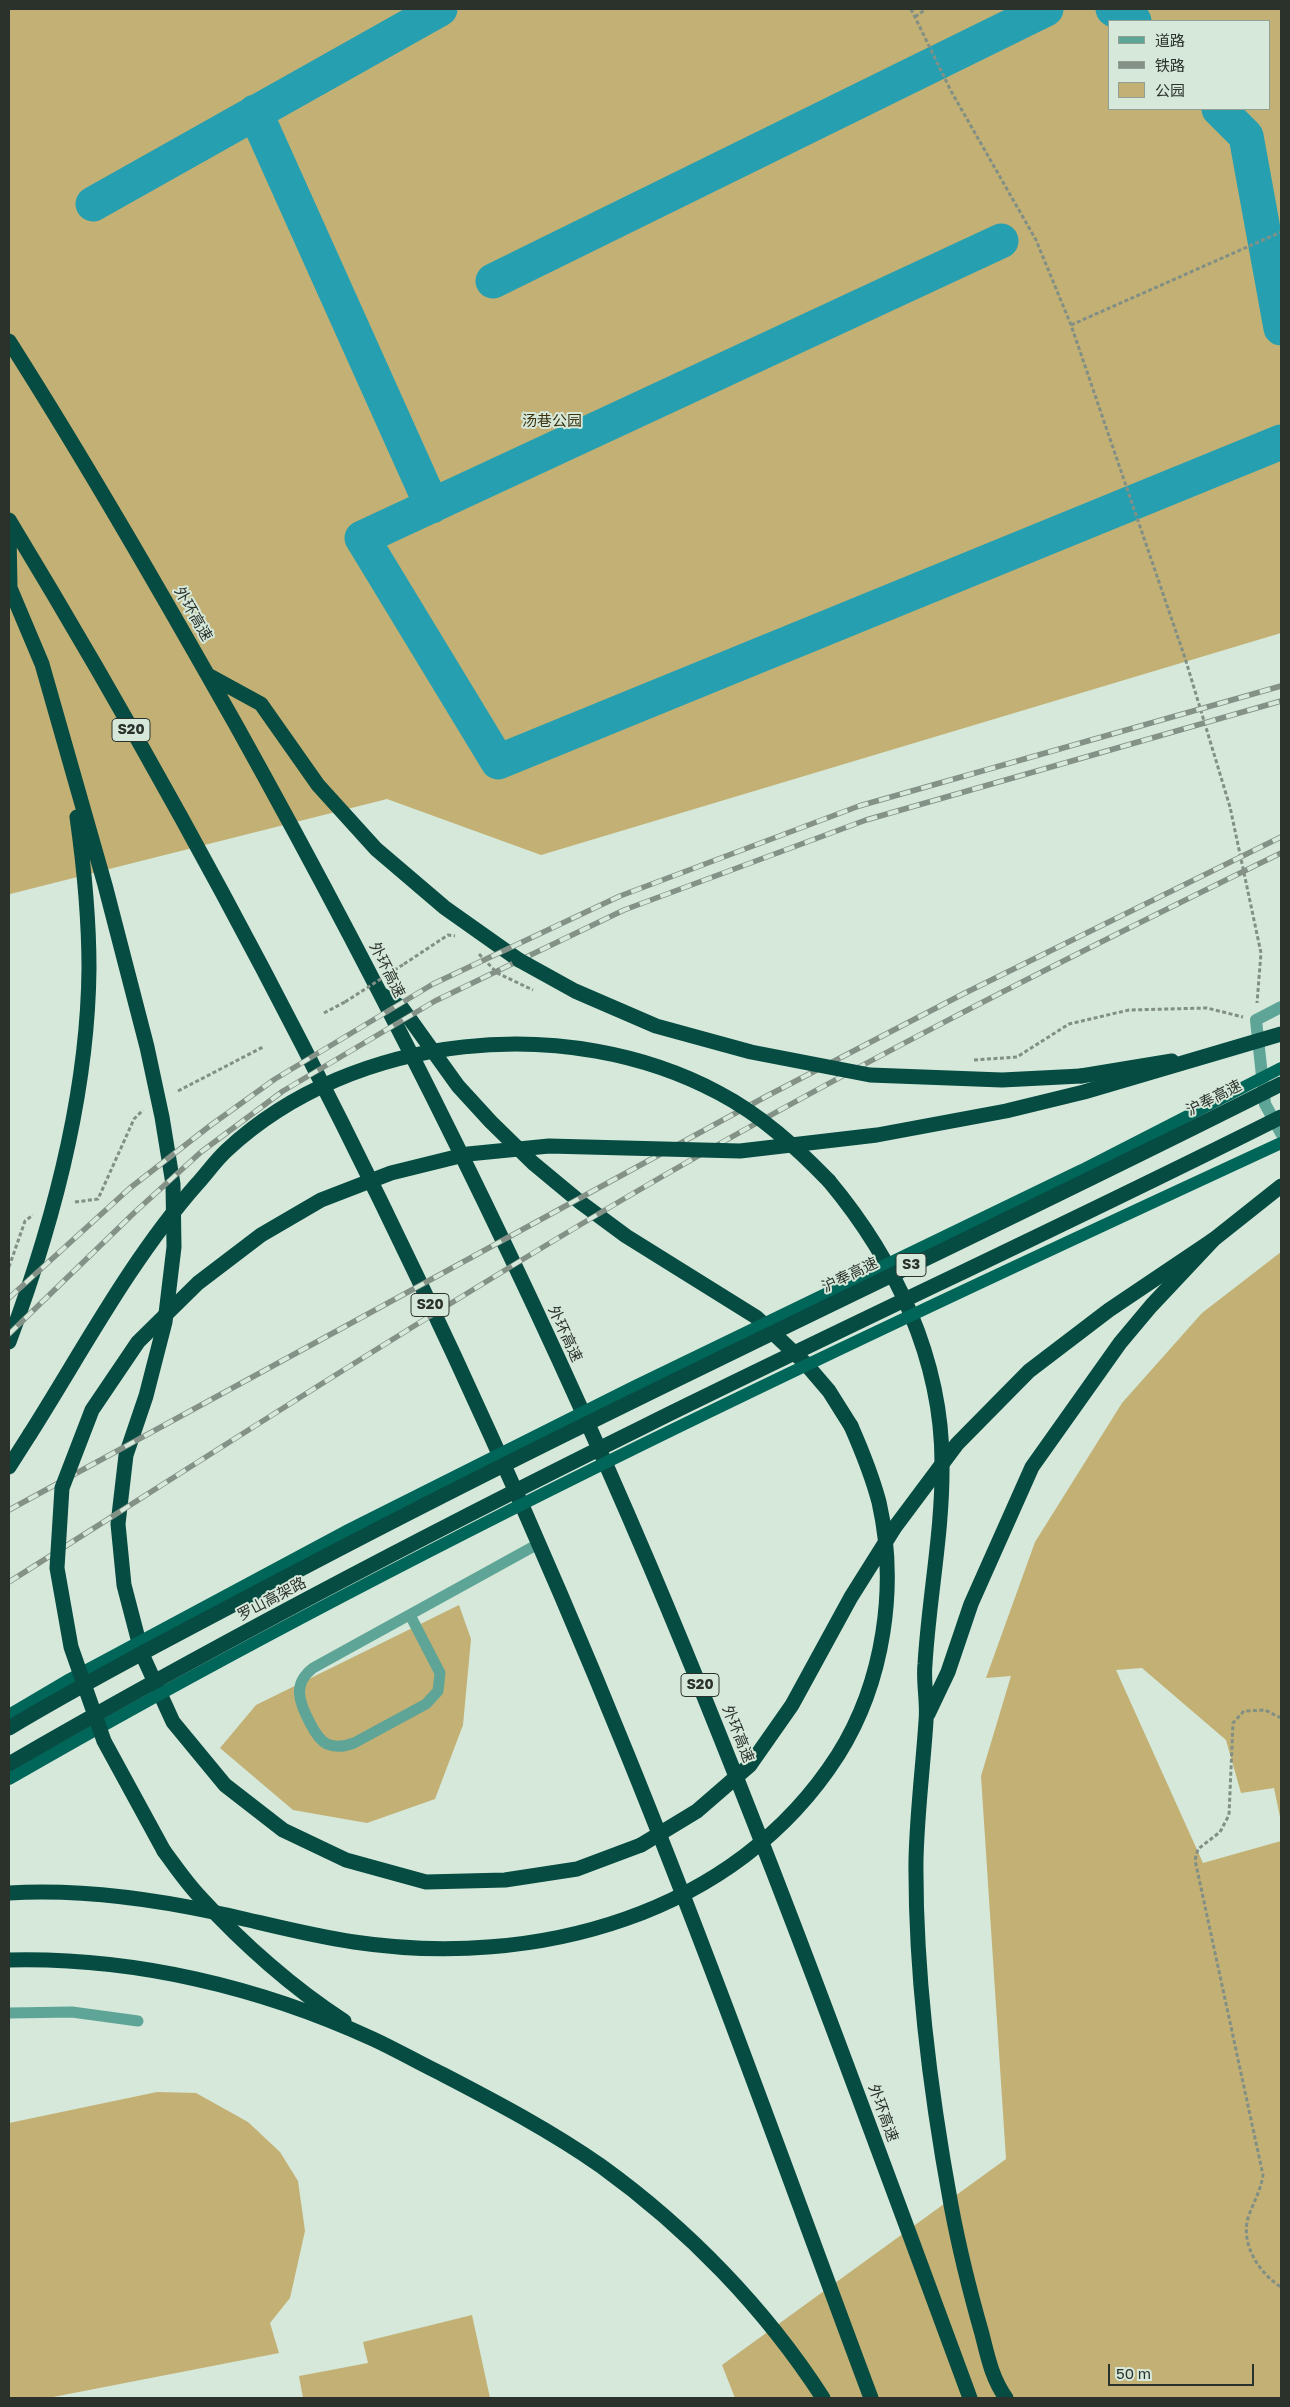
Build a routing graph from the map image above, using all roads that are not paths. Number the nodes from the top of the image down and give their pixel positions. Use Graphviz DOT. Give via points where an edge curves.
graph roads {
  1 [pos="9,341"];
  2 [pos="9,520"];
  3 [pos="9,534"];
  4 [pos="208,675"];
  5 [pos="64,742"];
  6 [pos="379,993"];
  7 [pos="1281,1007"];
  8 [pos="1281,1034"];
  9 [pos="1215,1054"];
  10 [pos="1281,1068"];
  11 [pos="1281,1084"];
  12 [pos="1281,1117"];
  13 [pos="1281,1133"];
  14 [pos="1281,1143"];
  15 [pos="1281,1186"];
  16 [pos="1214,1240"];
  17 [pos="9,1342"];
  18 [pos="542,1446"];
  19 [pos="9,1467"];
  20 [pos="538,1544"];
  21 [pos="410,1615"];
  22 [pos="9,1715"];
  23 [pos="927,1718"];
  24 [pos="9,1728"];
  25 [pos="9,1764"];
  26 [pos="9,1779"];
  27 [pos="9,1893"];
  28 [pos="9,1960"];
  29 [pos="9,2012"];
  30 [pos="138,2021"];
  31 [pos="373,2039"];
  32 [pos="996,2383"];
  33 [pos="823,2398"];
  34 [pos="871,2398"];
  35 [pos="970,2398"];
  36 [pos="994,2398"];
  37 [pos="1006,2398"];
  1 -- 4 [label="highway, 外环高速 / S20"];
  2 -- 20 [label="highway, S20" via="117,704 277,997 426,1296"];
  3 -- 5 [label="highway" via="10,588 42,664"];
  4 -- 6 [label="highway, 外环高速 / S20"];
  4 -- 9 [label="highway, bridge" via="261,704 318,785 376,849 444,908 520,960 575,991 656,1026 751,1052 870,1075 1002,1080 1081,1076"];
  5 -- 16 [label="highway, bridge" via="130,978 162,1117 173,1184 174,1247 165,1322 146,1396 126,1455 118,1524 124,1585 142,1654 174,1722 225,1785 283,1830 346,1860 426,1882 505,1880 577,1869 641,1846 697,1811 750,1765 792,1705 851,1597 895,1527 957,1444 1029,1371 1109,1310"];
  5 -- 17 [label="highway" via="85,880 89,970 85,1020 79,1078 65,1156 47,1231"];
  6 -- 27 [label="highway, bridge" via="402,1008 458,1086 533,1163 626,1236 756,1317 805,1363 829,1391 852,1426 876,1495 885,1539 887,1577 880,1646 858,1715 822,1780 800,1806 749,1852 690,1890 626,1919 554,1939 515,1946 433,1950 351,1942 142,1899 74,1893"];
  6 -- 35 [label="highway, 外环高速 / S20" via="510,1256 653,1573 776,1876"];
  7 -- 13 [label="street" via="1256,1020 1265,1104"];
  8 -- 9 [label="highway, bridge"];
  9 -- 31 [label="highway, bridge" via="1032,1105 877,1135 740,1151 549,1146 468,1154 391,1173 321,1200 261,1235 198,1283 138,1342 92,1410 62,1488 57,1568 72,1647 104,1741 164,1851 201,1899 270,1965 322,2006"];
  10 -- 22 [label="main road, bridge" via="1082,1170 633,1387 350,1529"];
  11 -- 18 [label="highway, 沪奉高速 / S3, bridge"];
  12 -- 25 [label="highway, 罗山高架路 / S3, bridge" via="649,1424 366,1568 98,1712"];
  14 -- 26 [label="main road, bridge" via="874,1332 634,1450 375,1580 103,1724"];
  15 -- 16 [label="highway"];
  16 -- 23 [label="highway, bridge" via="1120,1343 1032,1467 971,1604 948,1672"];
  18 -- 24 [label="highway, 罗山高架路, bridge" via="128,1660"];
  19 -- 23 [label="highway, bridge" via="178,1205 227,1150 274,1114 327,1083 386,1062 454,1047 504,1043 567,1047 627,1059 673,1072 719,1093 758,1117 793,1145 829,1181 860,1219 909,1308 923,1347 934,1394 940,1427 942,1470 924,1668"];
  20 -- 21 [label="lane"];
  20 -- 34 [label="highway, S20" via="628,1755 689,1910"];
  21 -- 21 [label="lane" via="313,1668 301,1681 298,1690 302,1707 315,1732 328,1744 346,1746 354,1743 426,1704 438,1691 441,1682 437,1664"];
  23 -- 32 [label="highway" via="916,1858 916,1937 923,2022 935,2120 954,2219"];
  28 -- 31 [label="highway" via="86,1963 204,1981 271,2000"];
  29 -- 30 [label="lane" via="72,2012"];
  31 -- 33 [label="highway" via="482,2094 545,2131 651,2204 701,2249 744,2295"];
  32 -- 36 [label="highway"];
  32 -- 37 [label="highway"];
}
